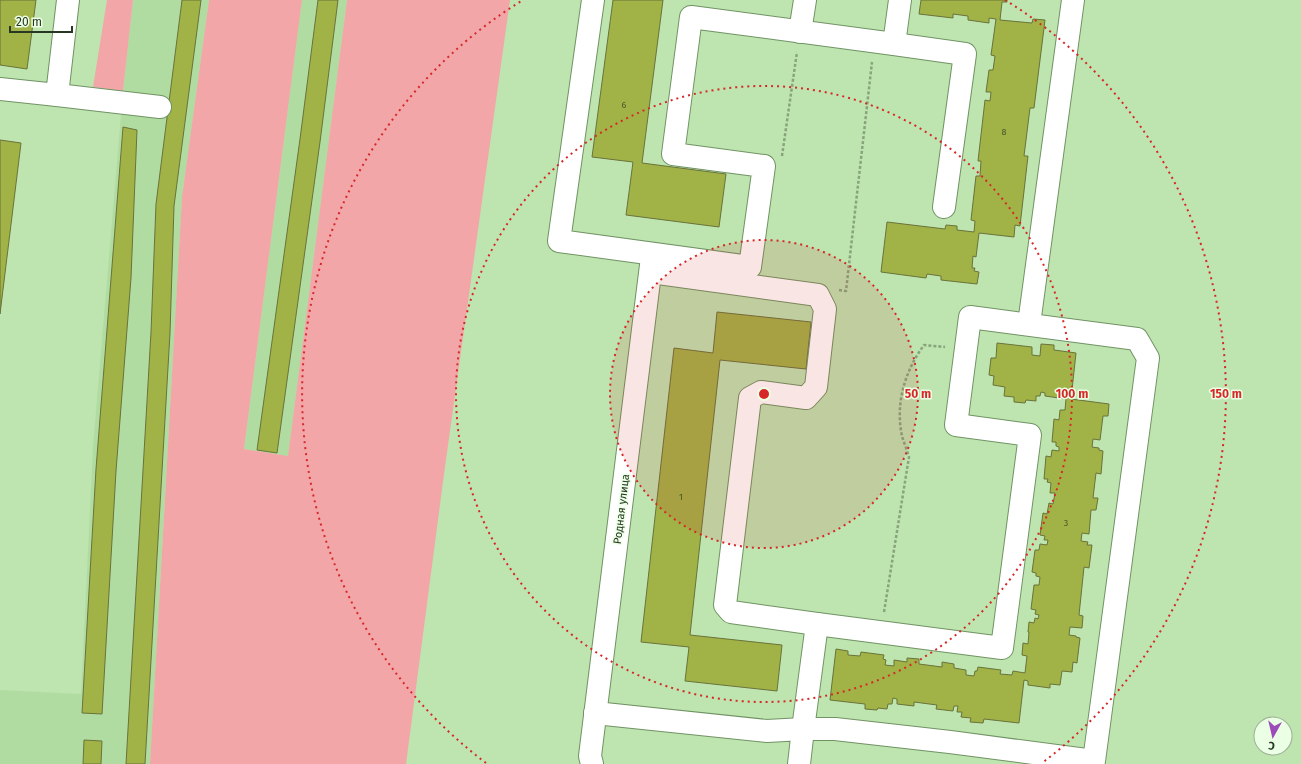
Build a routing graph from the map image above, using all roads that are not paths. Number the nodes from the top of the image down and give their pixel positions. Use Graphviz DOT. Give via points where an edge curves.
graph roads {
  1 [pos="68,0"];
  2 [pos="593,0"];
  3 [pos="805,0"];
  4 [pos="900,0"];
  5 [pos="1073,0"];
  6 [pos="800,32"];
  7 [pos="884,43"];
  8 [pos="0,89"];
  9 [pos="57,95"];
  10 [pos="160,107"];
  11 [pos="944,207"];
  12 [pos="652,263"];
  13 [pos="1030,324"];
  14 [pos="817,624"];
  15 [pos="595,713"];
  16 [pos="803,729"];
  17 [pos="1094,763"];
  18 [pos="592,764"];
  19 [pos="799,764"];
  1 -- 9 [label="street"];
  2 -- 12 [label="street" via="559,241"];
  3 -- 6 [label="street"];
  4 -- 7 [label="street"];
  5 -- 13 [label="street"];
  6 -- 7 [label="street"];
  6 -- 12 [label="street" via="691,17 673,154 764,166 750,267"];
  7 -- 11 [label="street" via="965,54"];
  8 -- 9 [label="street"];
  9 -- 10 [label="street"];
  12 -- 14 [label="street" via="818,295 825,309 816,387 806,398 760,392 750,398 725,604 731,612"];
  12 -- 15 [label="street, Родная улица"];
  13 -- 14 [label="street" via="970,316 956,425 1030,435 1002,648"];
  13 -- 17 [label="street" via="1137,338 1148,358"];
  14 -- 16 [label="street"];
  15 -- 16 [label="street" via="767,731"];
  15 -- 18 [label="street, Родная улица" via="590,756"];
  16 -- 17 [label="street" via="835,729"];
  16 -- 19 [label="street"];
}
